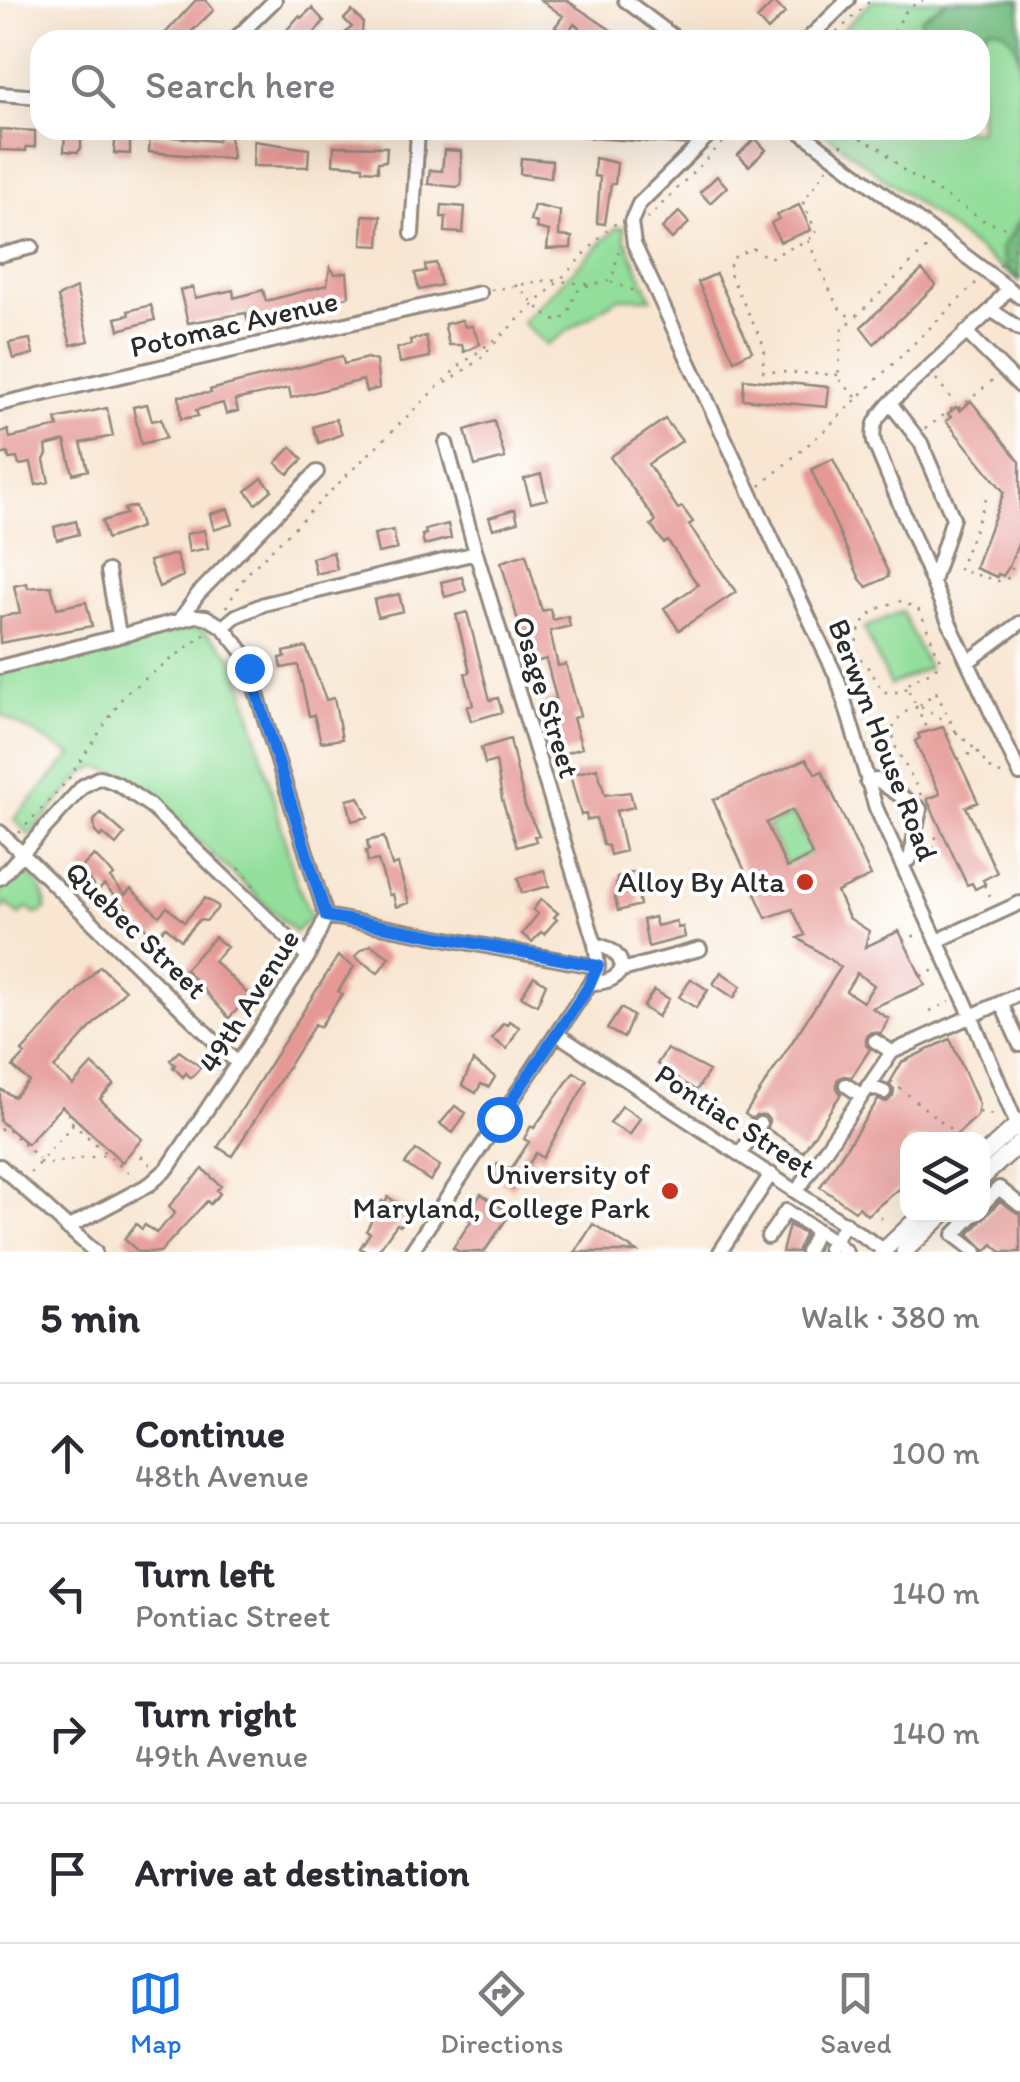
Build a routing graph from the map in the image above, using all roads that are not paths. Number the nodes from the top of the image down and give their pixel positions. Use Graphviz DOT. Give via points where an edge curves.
graph roads {
  1 [pos="275,0"];
  2 [pos="624,0"];
  3 [pos="848,0"];
  4 [pos="244,30"];
  5 [pos="664,30"];
  6 [pos="817,30"];
  7 [pos="0,94"];
  8 [pos="30,96"];
  9 [pos="417,140"];
  10 [pos="704,140"];
  11 [pos="811,140"];
  12 [pos="412,234"];
  13 [pos="32,247"];
  14 [pos="0,255"];
  15 [pos="1008,288"];
  16 [pos="480,292"];
  17 [pos="1020,297"];
  18 [pos="990,310"];
  19 [pos="1020,329"];
  20 [pos="966,332"];
  21 [pos="1020,386"];
  22 [pos="890,403"];
  23 [pos="0,404"];
  24 [pos="446,442"];
  25 [pos="317,472"];
  26 [pos="476,553"];
  27 [pos="108,570"];
  28 [pos="933,584"];
  29 [pos="180,620"];
  30 [pos="1020,623"];
  31 [pos="223,627"];
  32 [pos="120,634"];
  33 [pos="968,662"];
  34 [pos="0,666"];
  35 [pos="1014,776"];
  36 [pos="868,782"];
  37 [pos="0,832"];
  38 [pos="22,854"];
  39 [pos="902,863"];
  40 [pos="0,878"];
  41 [pos="1020,903"];
  42 [pos="326,916"];
  43 [pos="938,941"];
  44 [pos="595,944"];
  45 [pos="700,948"];
  46 [pos="308,957"];
  47 [pos="598,966"];
  48 [pos="622,970"];
  49 [pos="590,983"];
  50 [pos="1010,999"];
  51 [pos="972,1017"];
  52 [pos="1020,1025"];
  53 [pos="557,1034"];
  54 [pos="875,1041"];
  55 [pos="1020,1045"];
  56 [pos="892,1052"];
  57 [pos="237,1063"];
  58 [pos="846,1085"];
  59 [pos="865,1091"];
  60 [pos="884,1092"];
  61 [pos="760,1124"];
  62 [pos="1019,1126"];
  63 [pos="1020,1143"];
  64 [pos="990,1150"];
  65 [pos="740,1154"];
  66 [pos="0,1166"];
  67 [pos="990,1171"];
  68 [pos="770,1174"];
  69 [pos="797,1191"];
  70 [pos="990,1197"];
  71 [pos="1020,1205"];
  72 [pos="914,1222"];
  73 [pos="936,1222"];
  74 [pos="966,1222"];
  75 [pos="846,1223"];
  76 [pos="68,1228"];
  77 [pos="817,1230"];
  78 [pos="768,1237"];
  79 [pos="831,1244"];
  80 [pos="883,1251"];
  81 [pos="95,1252"];
  82 [pos="412,1252"];
  83 [pos="720,1252"];
  84 [pos="807,1252"];
  85 [pos="846,1252"];
  86 [pos="904,1252"];
  87 [pos="976,1252"];
  1 -- 4 [label="street"];
  2 -- 5 [label="street"];
  3 -- 6 [label="street"];
  7 -- 8 [label="street"];
  9 -- 12 [label="street"];
  10 -- 36 [label="street, Berwyn House Road" via="639,204 631,222 634,244 838,680"];
  11 -- 15 [label="street"];
  13 -- 14 [label="street"];
  15 -- 17 [label="street"];
  15 -- 18 [label="street"];
  16 -- 23 [label="street, Potomac Avenue"];
  18 -- 19 [label="street"];
  18 -- 20 [label="street"];
  20 -- 21 [label="street"];
  20 -- 22 [label="street"];
  22 -- 28 [label="street" via="875,420 874,442"];
  22 -- 28 [label="street" via="915,434 953,518"];
  24 -- 26 [label="street, Osage Street"];
  25 -- 29 [label="street"];
  26 -- 31 [label="street" via="264,604"];
  26 -- 44 [label="street, Osage Street"];
  27 -- 32 [label="street"];
  28 -- 33 [label="street"];
  29 -- 31 [label="street" via="206,616"];
  29 -- 32 [label="street"];
  30 -- 33 [label="street"];
  31 -- 42 [label="street, 49th Avenue" via="244,652"];
  32 -- 34 [label="street"];
  33 -- 35 [label="street"];
  36 -- 39 [label="street, Berwyn House Road"];
  36 -- 39 [label="street" via="877,780 920,809 910,858"];
  37 -- 38 [label="street, Quebec Street"];
  38 -- 40 [label="street"];
  38 -- 46 [label="street" via="83,786 100,777 149,806"];
  38 -- 57 [label="street, Quebec Street"];
  39 -- 43 [label="street, Berwyn House Road"];
  41 -- 43 [label="street"];
  42 -- 46 [label="street, 49th Avenue"];
  42 -- 47 [label="street"];
  43 -- 51 [label="street, Berwyn House Road"];
  44 -- 47 [label="street, Osage Street"];
  44 -- 48 [label="street" via="614,951"];
  45 -- 48 [label="street"];
  46 -- 57 [label="street, 49th Avenue"];
  47 -- 49 [label="street"];
  48 -- 49 [label="street" via="606,984"];
  49 -- 53 [label="street"];
  50 -- 51 [label="street"];
  50 -- 52 [label="street"];
  50 -- 55 [label="street"];
  51 -- 56 [label="street"];
  51 -- 62 [label="street, Berwyn House Road"];
  53 -- 65 [label="street, Pontiac Street"];
  53 -- 82 [label="street"];
  54 -- 56 [label="street"];
  56 -- 59 [label="street"];
  57 -- 76 [label="street, 49th Avenue" via="162,1175"];
  58 -- 59 [label="street"];
  59 -- 60 [label="street"];
  59 -- 69 [label="street"];
  61 -- 65 [label="street"];
  62 -- 64 [label="main road"];
  63 -- 67 [label="main road"];
  65 -- 68 [label="street, Pontiac Street"];
  66 -- 76 [label="street"];
  68 -- 69 [label="street, Pontiac Street"];
  68 -- 83 [label="street"];
  69 -- 75 [label="street, Pontiac Street"];
  70 -- 71 [label="street" via="999,1188"];
  72 -- 80 [label="main road"];
  73 -- 86 [label="main road"];
  74 -- 87 [label="street" via="954,1235"];
  75 -- 79 [label="street"];
  75 -- 80 [label="street, Pontiac Street"];
  76 -- 81 [label="street"];
  77 -- 78 [label="street" via="786,1211"];
  77 -- 79 [label="street"];
  77 -- 84 [label="street"];
  79 -- 85 [label="street"];
}
